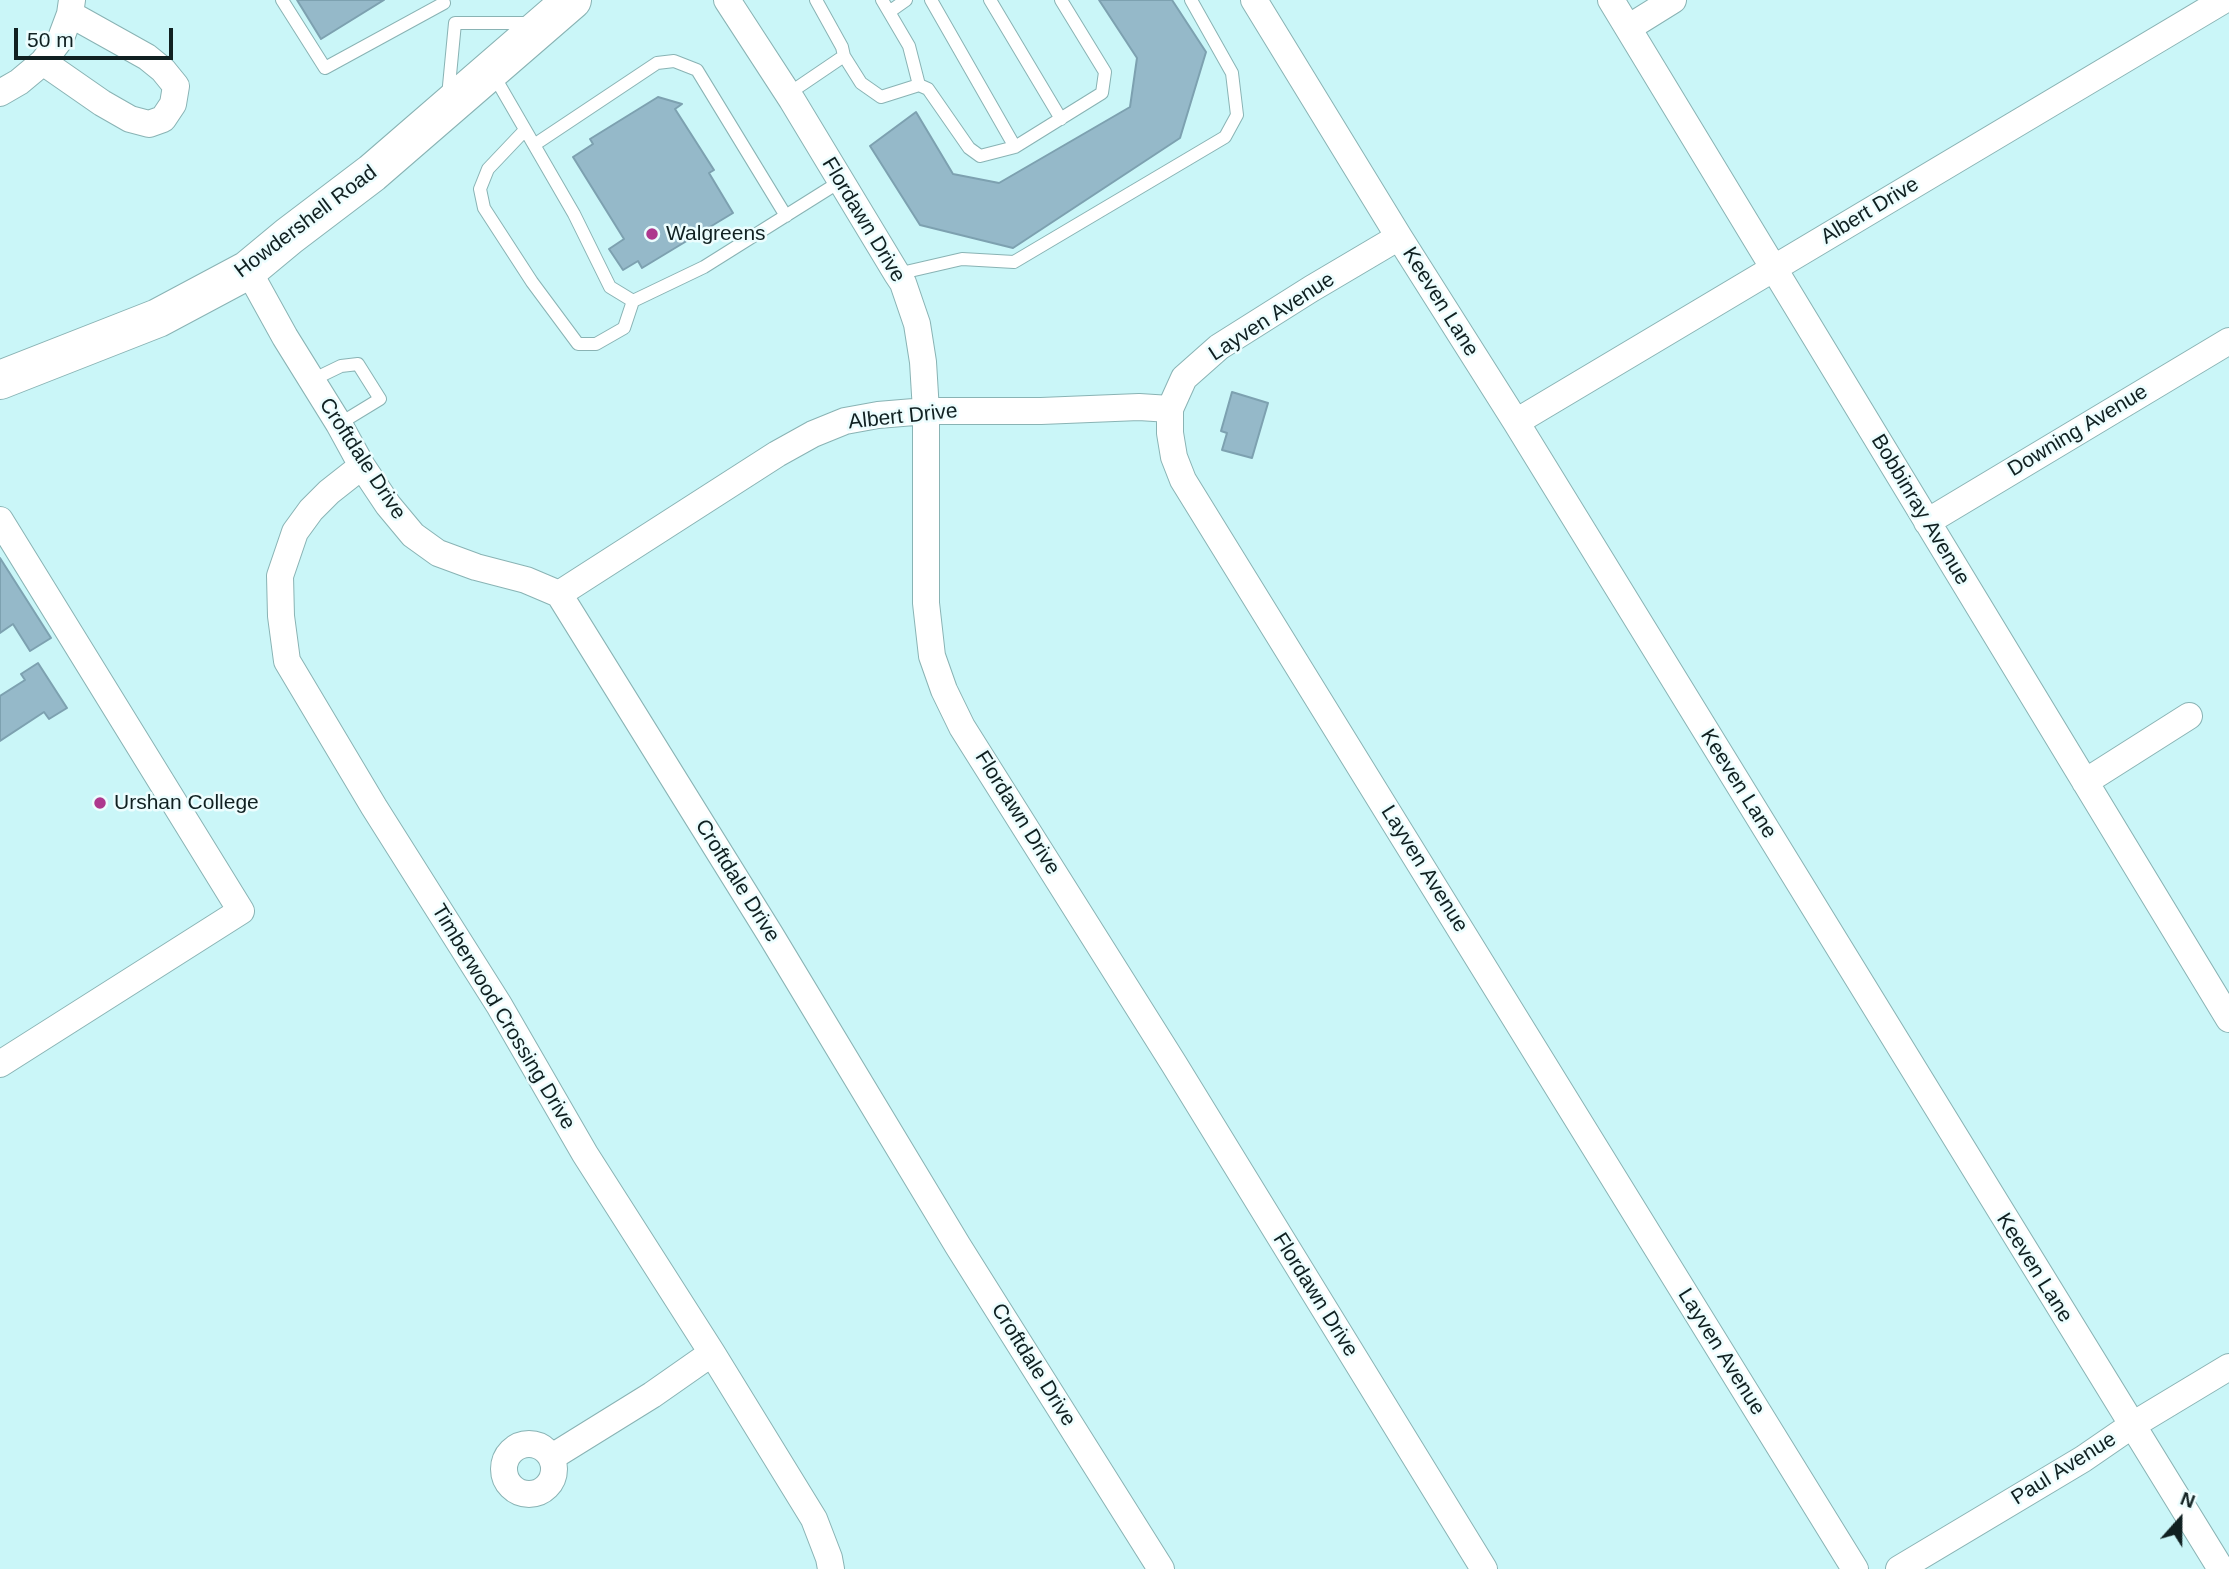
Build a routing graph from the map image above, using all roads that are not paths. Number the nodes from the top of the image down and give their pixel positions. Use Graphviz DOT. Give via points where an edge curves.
graph roads {
  1 [pos="282,0"];
  2 [pos="727,0"];
  3 [pos="816,0"];
  4 [pos="882,0"];
  5 [pos="906,0"];
  6 [pos="930,0"];
  7 [pos="990,0"];
  8 [pos="1061,0"];
  9 [pos="1191,0"];
  10 [pos="1254,0"];
  11 [pos="1611,0"];
  12 [pos="1673,0"];
  13 [pos="2224,0"];
  14 [pos="442,2"];
  15 [pos="71,7"];
  16 [pos="559,12"];
  17 [pos="889,12"];
  18 [pos="456,23"];
  19 [pos="1628,28"];
  20 [pos="844,56"];
  21 [pos="43,62"];
  22 [pos="491,71"];
  23 [pos="919,85"];
  24 [pos="0,93"];
  25 [pos="788,94"];
  26 [pos="446,109"];
  27 [pos="1061,119"];
  28 [pos="525,130"];
  29 [pos="534,145"];
  30 [pos="1016,147"];
  31 [pos="841,181"];
  32 [pos="786,216"];
  33 [pos="1399,237"];
  34 [pos="1774,268"];
  35 [pos="248,270"];
  36 [pos="897,274"];
  37 [pos="633,301"];
  38 [pos="2229,341"];
  39 [pos="0,380"];
  40 [pos="312,380"];
  41 [pos="1170,409"];
  42 [pos="926,411"];
  43 [pos="1516,422"];
  44 [pos="339,424"];
  45 [pos="362,466"];
  46 [pos="1927,522"];
  47 [pos="3,532"];
  48 [pos="559,594"];
  49 [pos="2189,716"];
  50 [pos="2085,782"];
  51 [pos="2229,1019"];
  52 [pos="0,1063"];
  53 [pos="712,1353"];
  54 [pos="2229,1367"];
  55 [pos="2132,1426"];
  56 [pos="552,1457"];
  57 [pos="831,1569"];
  58 [pos="1161,1569"];
  59 [pos="1484,1569"];
  60 [pos="1855,1569"];
  61 [pos="1899,1569"];
  62 [pos="2221,1569"];
  1 -- 14 [label="lane" via="325,68"];
  2 -- 25 [label="street, Flordawn Drive"];
  3 -- 20 [label="lane"];
  4 -- 17 [label="lane"];
  5 -- 17 [label="lane"];
  6 -- 30 [label="lane"];
  7 -- 27 [label="lane"];
  8 -- 27 [label="lane" via="1105,72 1102,93"];
  9 -- 36 [label="lane" via="1232,73 1237,115 1225,137 1014,262 962,258"];
  10 -- 33 [label="street, Keeven Lane"];
  11 -- 19 [label="street, Bobbinray Avenue"];
  12 -- 19 [label="street"];
  13 -- 34 [label="street, Albert Drive"];
  14 -- 18 [label="lane"];
  15 -- 21 [label="street" via="61,38"];
  15 -- 21 [label="street" via="163,70 176,86 173,104 163,119 149,124 130,119"];
  16 -- 18 [label="lane"];
  16 -- 22 [label="main road, Howdershell Road"];
  17 -- 23 [label="lane" via="909,46"];
  18 -- 26 [label="lane"];
  19 -- 34 [label="street, Bobbinray Avenue"];
  20 -- 23 [label="lane" via="861,83 881,97"];
  20 -- 25 [label="lane"];
  21 -- 24 [label="street"];
  22 -- 26 [label="main road, Howdershell Road"];
  22 -- 28 [label="lane"];
  23 -- 30 [label="lane" via="928,89 969,148 980,156"];
  25 -- 31 [label="street, Flordawn Drive"];
  26 -- 35 [label="main road, Howdershell Road"];
  27 -- 30 [label="lane"];
  28 -- 29 [label="lane"];
  28 -- 37 [label="lane" via="488,169 480,189 484,208 578,344 596,344 624,328"];
  29 -- 32 [label="lane" via="657,63 674,61 697,70"];
  29 -- 37 [label="lane" via="610,287"];
  31 -- 32 [label="lane"];
  31 -- 36 [label="street, Flordawn Drive"];
  32 -- 37 [label="lane" via="704,267"];
  33 -- 41 [label="street, Layven Avenue" via="1219,347 1184,378"];
  33 -- 43 [label="street, Keeven Lane"];
  34 -- 43 [label="street, Albert Drive"];
  34 -- 46 [label="street, Bobbinray Avenue"];
  35 -- 39 [label="main road, Howdershell Road" via="158,318"];
  35 -- 40 [label="street, Croftdale Drive"];
  36 -- 42 [label="street, Flordawn Drive" via="917,324"];
  38 -- 46 [label="street, Downing Avenue"];
  40 -- 44 [label="street, Croftdale Drive"];
  40 -- 44 [label="lane" via="341,366 358,365 366,376 380,399"];
  41 -- 42 [label="street, Albert Drive"];
  41 -- 60 [label="street, Layven Avenue" via="1174,457 1183,480"];
  42 -- 48 [label="street, Albert Drive" via="845,421 813,433"];
  42 -- 59 [label="street, Flordawn Drive" via="926,603 932,656 944,690 962,727"];
  43 -- 55 [label="street, Keeven Lane"];
  44 -- 45 [label="street, Croftdale Drive"];
  45 -- 48 [label="street, Croftdale Drive" via="413,535 438,553"];
  45 -- 53 [label="street, Timberwood Crossing Drive" via="329,492 295,532 280,576 287,661 585,1154"];
  46 -- 50 [label="street, Bobbinray Avenue"];
  47 -- 52 [label="street" via="241,911"];
  48 -- 58 [label="street, Croftdale Drive"];
  49 -- 50 [label="street"];
  50 -- 51 [label="street, Bobbinray Avenue"];
  53 -- 56 [label="street"];
  53 -- 57 [label="street, Timberwood Crossing Drive" via="814,1519"];
  54 -- 55 [label="street, Paul Avenue"];
  55 -- 61 [label="street, Paul Avenue"];
  55 -- 62 [label="street, Keeven Lane"];
}
